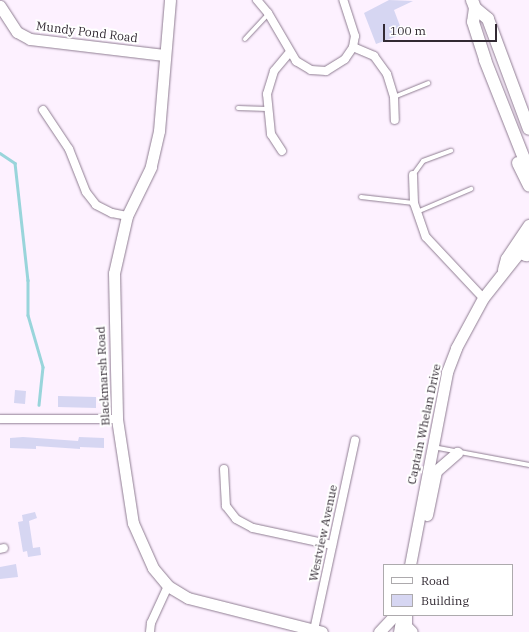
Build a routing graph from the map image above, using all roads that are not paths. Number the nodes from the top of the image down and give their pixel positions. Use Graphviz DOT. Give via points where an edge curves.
graph roads {
  1 [pos="170,0"];
  2 [pos="257,0"];
  3 [pos="343,0"];
  4 [pos="473,4"];
  5 [pos="0,6"];
  6 [pos="268,13"];
  7 [pos="245,39"];
  8 [pos="353,47"];
  9 [pos="289,53"];
  10 [pos="164,55"];
  11 [pos="428,83"];
  12 [pos="394,97"];
  13 [pos="238,108"];
  14 [pos="267,109"];
  15 [pos="43,110"];
  16 [pos="395,120"];
  17 [pos="529,129"];
  18 [pos="518,145"];
  19 [pos="282,151"];
  20 [pos="452,151"];
  21 [pos="529,171"];
  22 [pos="413,175"];
  23 [pos="529,186"];
  24 [pos="471,189"];
  25 [pos="361,197"];
  26 [pos="414,203"];
  27 [pos="417,212"];
  28 [pos="127,216"];
  29 [pos="529,226"];
  30 [pos="529,240"];
  31 [pos="524,252"];
  32 [pos="504,270"];
  33 [pos="483,298"];
  34 [pos="0,419"];
  35 [pos="117,419"];
  36 [pos="355,440"];
  37 [pos="432,447"];
  38 [pos="457,452"];
  39 [pos="529,465"];
  40 [pos="224,469"];
  41 [pos="332,544"];
  42 [pos="410,564"];
  43 [pos="168,586"];
  44 [pos="394,616"];
  45 [pos="402,616"];
  46 [pos="406,616"];
  47 [pos="318,631"];
  48 [pos="150,632"];
  49 [pos="379,632"];
  50 [pos="399,632"];
  51 [pos="412,632"];
  1 -- 10 [label="street, Blackmarsh Road"];
  2 -- 6 [label="street"];
  3 -- 8 [label="street" via="355,36"];
  4 -- 17 [label="main road" via="488,19"];
  4 -- 18 [label="main road" via="473,22"];
  5 -- 10 [label="street, Mundy Pond Road" via="17,32 30,39"];
  6 -- 7 [label="lane"];
  6 -- 9 [label="street"];
  8 -- 9 [label="street" via="345,60 326,71 303,67"];
  8 -- 12 [label="street" via="374,56 387,74"];
  9 -- 14 [label="street" via="274,71 267,94"];
  10 -- 28 [label="street, Blackmarsh Road" via="159,131 151,167"];
  11 -- 12 [label="lane"];
  12 -- 16 [label="street"];
  13 -- 14 [label="lane"];
  14 -- 19 [label="street" via="271,134"];
  15 -- 28 [label="street" via="69,149 86,192 96,205 112,213"];
  18 -- 21 [label="main road"];
  18 -- 23 [label="main road" via="516,157"];
  20 -- 22 [label="lane" via="423,161"];
  22 -- 26 [label="street"];
  24 -- 27 [label="lane"];
  25 -- 26 [label="lane"];
  26 -- 27 [label="street"];
  27 -- 33 [label="street" via="422,228 432,245"];
  28 -- 35 [label="street, Blackmarsh Road" via="118,250 113,291"];
  29 -- 32 [label="main road" via="507,259"];
  30 -- 31 [label="street, Captain Whelan Drive"];
  31 -- 32 [label="street, Captain Whelan Drive"];
  32 -- 33 [label="street, Captain Whelan Drive"];
  33 -- 37 [label="street, Captain Whelan Drive" via="456,348 447,372"];
  34 -- 35 [label="street"];
  35 -- 43 [label="street, Blackmarsh Road" via="133,523 153,568"];
  36 -- 41 [label="street, Westview Avenue"];
  37 -- 38 [label="lane"];
  37 -- 42 [label="street, Captain Whelan Drive"];
  38 -- 39 [label="lane"];
  38 -- 42 [label="street" via="436,470 418,556"];
  40 -- 41 [label="street" via="226,506 236,519 253,528"];
  41 -- 47 [label="street, Westview Avenue"];
  43 -- 47 [label="street, Blackmarsh Road" via="203,604"];
  43 -- 48 [label="street" via="151,623"];
  44 -- 49 [label="street"];
  45 -- 50 [label="street"];
  46 -- 51 [label="street" via="406,626"];
}
